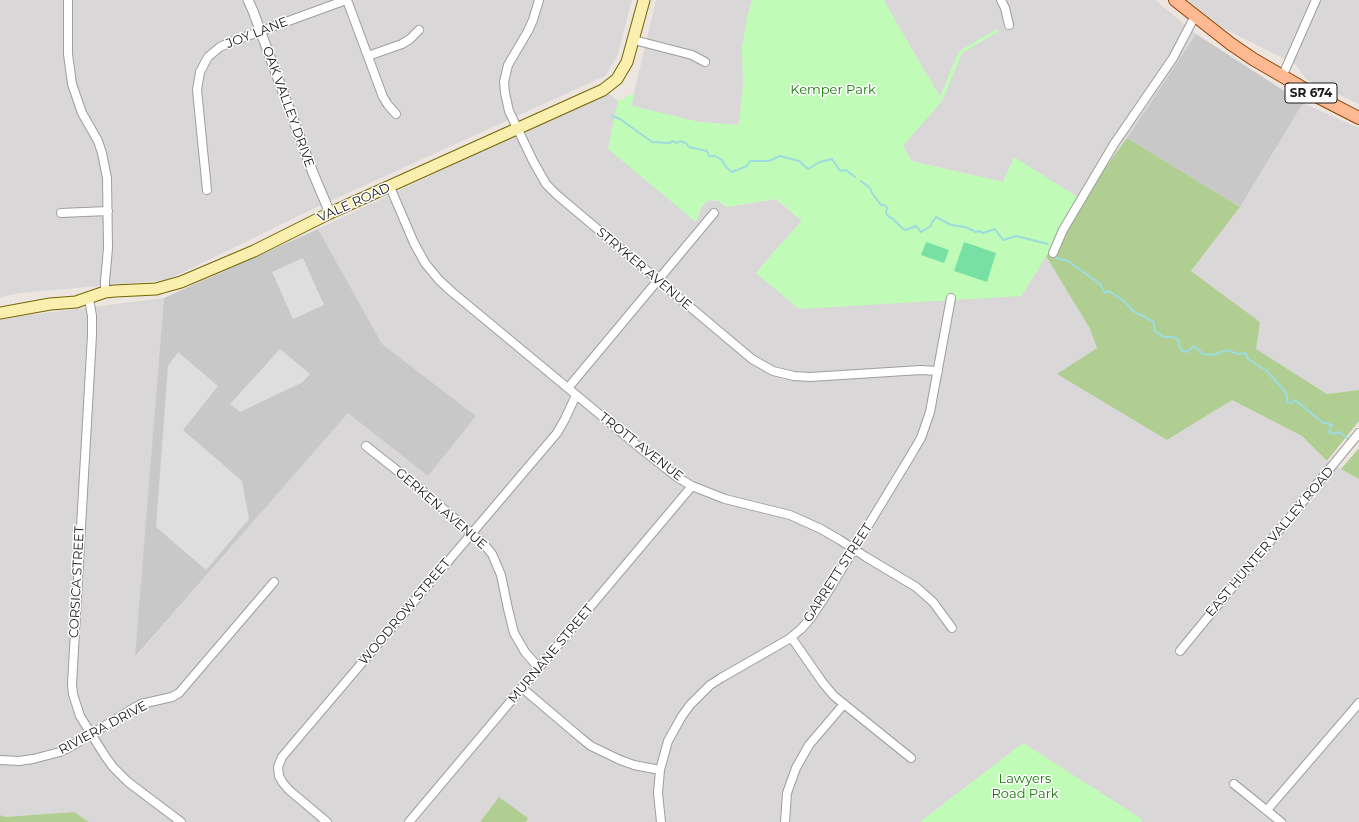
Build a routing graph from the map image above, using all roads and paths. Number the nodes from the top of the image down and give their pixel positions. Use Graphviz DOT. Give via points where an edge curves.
graph roads {
  1 [pos="68,0"];
  2 [pos="248,0"];
  3 [pos="346,0"];
  4 [pos="539,0"];
  5 [pos="644,0"];
  6 [pos="1001,0"];
  7 [pos="1175,0"];
  8 [pos="1316,0"];
  9 [pos="1195,16"];
  10 [pos="1009,25"];
  11 [pos="419,30"];
  12 [pos="261,31"];
  13 [pos="634,40"];
  14 [pos="368,56"];
  15 [pos="704,62"];
  16 [pos="1282,77"];
  17 [pos="396,114"];
  18 [pos="1359,118"];
  19 [pos="517,129"];
  20 [pos="390,187"];
  21 [pos="207,190"];
  22 [pos="108,211"];
  23 [pos="61,213"];
  24 [pos="330,213"];
  25 [pos="714,213"];
  26 [pos="1053,253"];
  27 [pos="657,281"];
  28 [pos="105,292"];
  29 [pos="89,298"];
  30 [pos="951,298"];
  31 [pos="0,313"];
  32 [pos="938,371"];
  33 [pos="568,388"];
  34 [pos="576,395"];
  35 [pos="1359,433"];
  36 [pos="366,446"];
  37 [pos="692,486"];
  38 [pos="472,533"];
  39 [pos="854,549"];
  40 [pos="274,582"];
  41 [pos="952,628"];
  42 [pos="791,637"];
  43 [pos="1180,650"];
  44 [pos="539,668"];
  45 [pos="522,688"];
  46 [pos="1359,702"];
  47 [pos="844,704"];
  48 [pos="91,734"];
  49 [pos="911,758"];
  50 [pos="0,760"];
  51 [pos="660,770"];
  52 [pos="1234,784"];
  53 [pos="1267,810"];
  54 [pos="181,822"];
  55 [pos="327,822"];
  56 [pos="409,822"];
  57 [pos="661,822"];
  58 [pos="785,822"];
  59 [pos="1281,822"];
  1 -- 22 [label="street" via="68,54 72,84 82,113 102,153 107,178"];
  2 -- 12 [label="street, OAK VALLEY DRIVE"];
  3 -- 12 [label="street, JOY LANE"];
  3 -- 14 [label="street"];
  4 -- 19 [label="street, STRYKER AVENUE" via="533,20 506,74 506,102"];
  5 -- 13 [label="main road, VALE ROAD"];
  6 -- 10 [label="street"];
  7 -- 9 [label="main road, SR 674"];
  8 -- 16 [label="street"];
  9 -- 16 [label="main road, SR 674" via="1231,44"];
  9 -- 26 [label="street" via="1173,58 1114,144 1063,230"];
  11 -- 14 [label="street" via="402,44"];
  12 -- 21 [label="street, JOY LANE" via="220,47 208,57 200,72 197,98"];
  12 -- 24 [label="street, OAK VALLEY DRIVE"];
  13 -- 15 [label="street" via="692,55"];
  13 -- 19 [label="main road, VALE ROAD" via="622,72 610,85"];
  14 -- 17 [label="street" via="383,97"];
  16 -- 18 [label="main road, SR 674"];
  19 -- 20 [label="main road, VALE ROAD"];
  19 -- 27 [label="street, STRYKER AVENUE" via="546,184 557,196"];
  20 -- 24 [label="main road, VALE ROAD"];
  20 -- 33 [label="street, TROTT AVENUE" via="414,243 439,280"];
  22 -- 23 [label="street"];
  22 -- 28 [label="street"];
  24 -- 28 [label="main road, VALE ROAD" via="254,251 181,282 156,289"];
  25 -- 27 [label="street"];
  27 -- 32 [label="street, STRYKER AVENUE" via="752,359 783,374 810,377"];
  27 -- 33 [label="street"];
  28 -- 29 [label="main road, VALE ROAD"];
  29 -- 31 [label="main road, VALE ROAD"];
  29 -- 48 [label="street, CORSICA STREET" via="92,335 72,684 80,716"];
  30 -- 32 [label="street, GARRETT STREET"];
  32 -- 39 [label="street, GARRETT STREET" via="930,412 921,438"];
  33 -- 34 [label="street, TROTT AVENUE"];
  34 -- 37 [label="street, TROTT AVENUE" via="639,447"];
  34 -- 38 [label="street, WOODROW STREET" via="557,432"];
  35 -- 43 [label="street, EAST HUNTER VALLEY ROAD"];
  36 -- 38 [label="street, GERKEN AVENUE"];
  37 -- 39 [label="street, TROTT AVENUE" via="725,499 790,515 821,529"];
  37 -- 44 [label="street, MURNANE STREET"];
  38 -- 44 [label="street, GERKEN AVENUE" via="483,543 497,564 514,633 525,652"];
  38 -- 55 [label="street, WOODROW STREET" via="292,744 280,762 279,773 289,790"];
  39 -- 41 [label="street, TROTT AVENUE" via="916,587 933,602"];
  39 -- 42 [label="street, GARRETT STREET" via="814,614"];
  40 -- 48 [label="street, RIVIERA DRIVE" via="179,693 141,704"];
  42 -- 47 [label="street" via="823,683"];
  42 -- 51 [label="street, GARRETT STREET" via="721,678 699,695 674,728"];
  44 -- 45 [label="street, MURNANE STREET"];
  45 -- 51 [label="street" via="591,746 634,765"];
  45 -- 56 [label="street, MURNANE STREET"];
  46 -- 53 [label="street"];
  47 -- 49 [label="street"];
  47 -- 58 [label="street" via="798,762 787,793"];
  48 -- 50 [label="street, RIVIERA DRIVE" via="48,756 19,761"];
  48 -- 54 [label="street, CORSICA STREET" via="124,778"];
  51 -- 57 [label="street, GARRETT STREET" via="658,793"];
  52 -- 53 [label="street"];
  53 -- 59 [label="street"];
}
